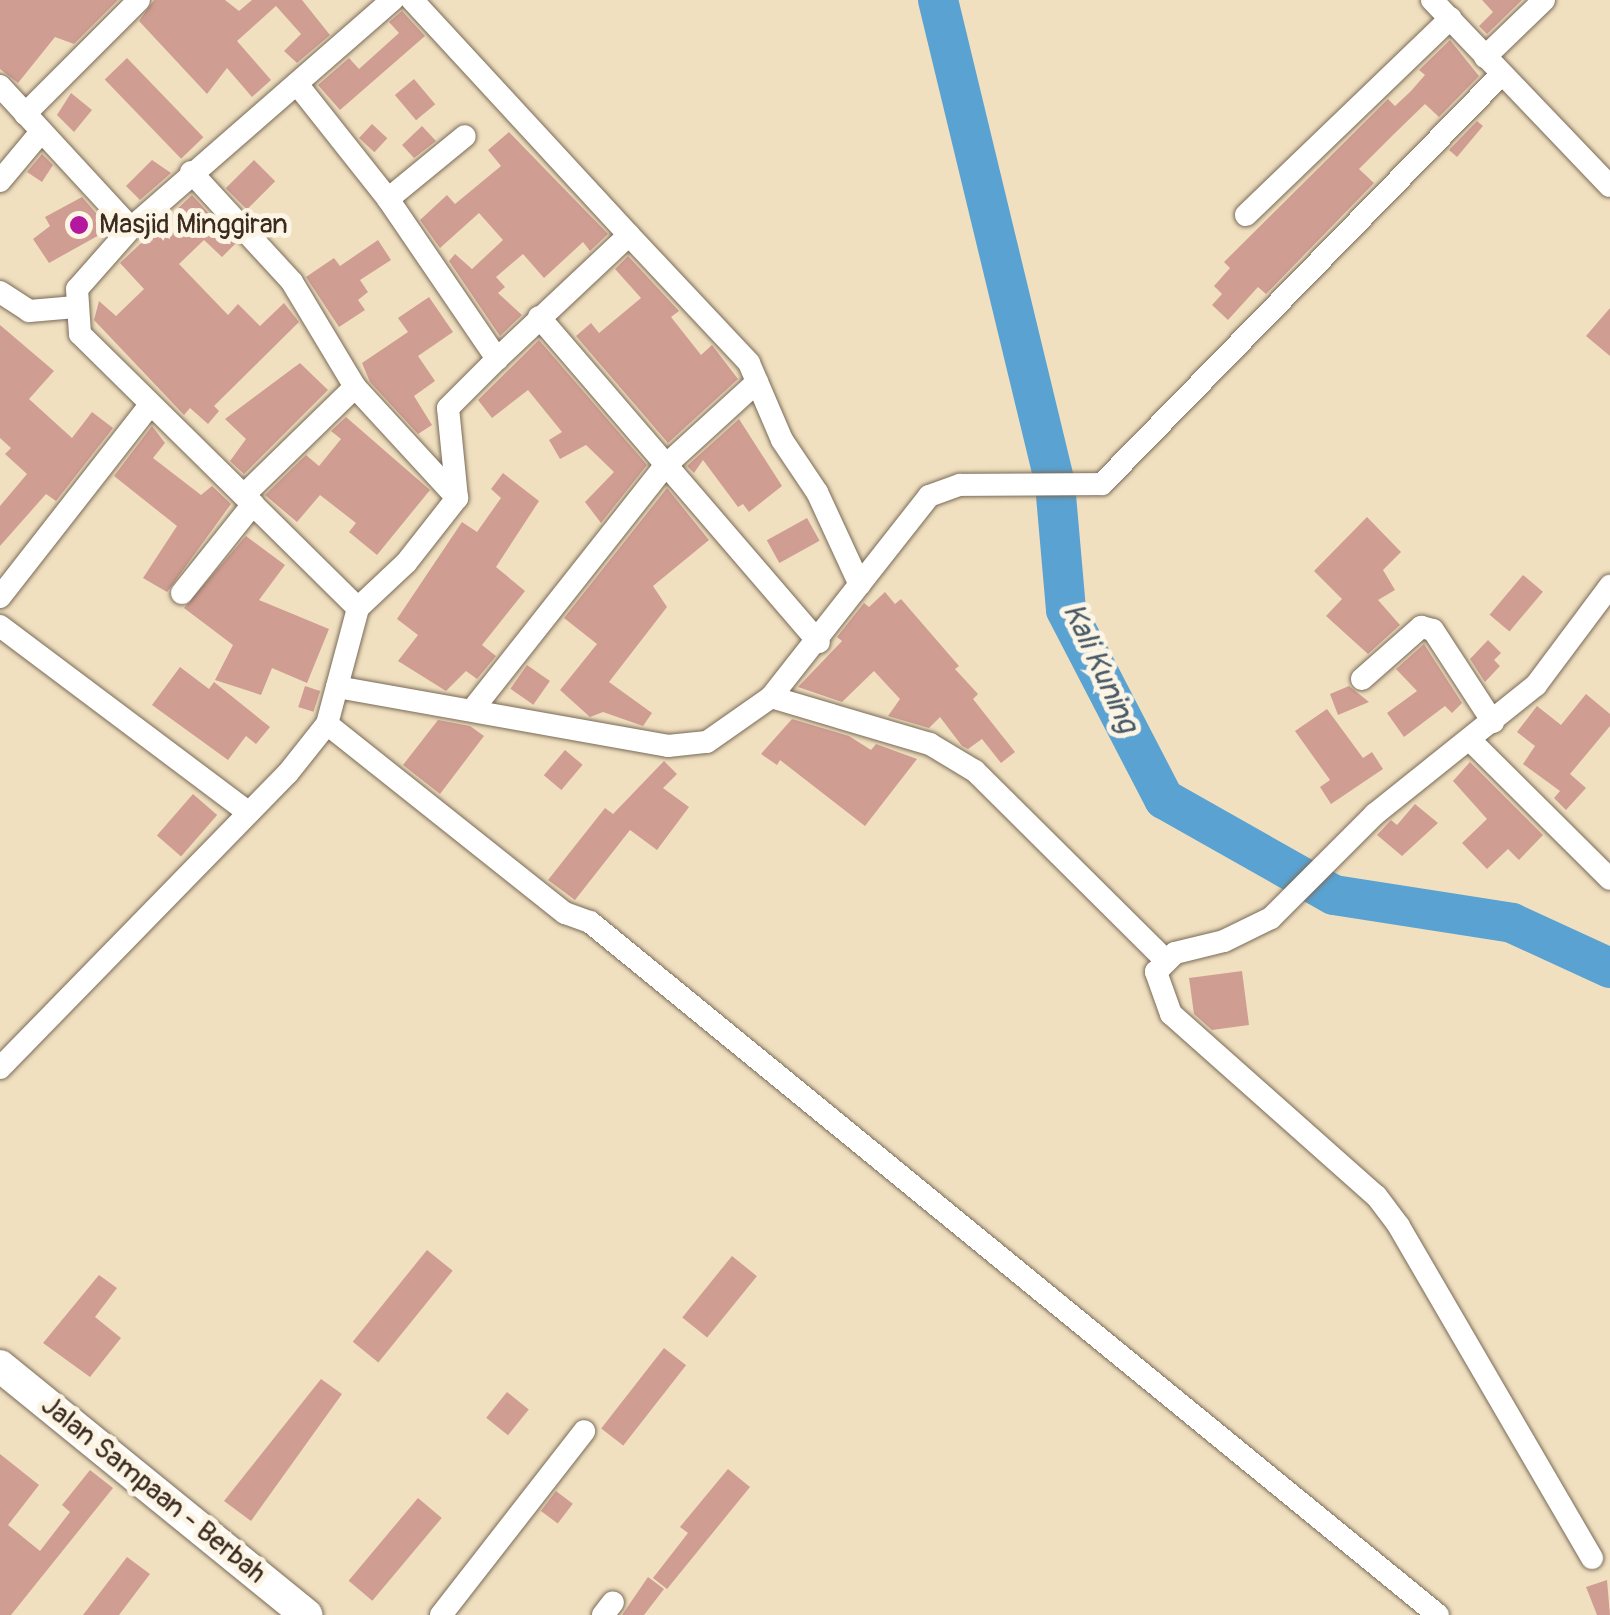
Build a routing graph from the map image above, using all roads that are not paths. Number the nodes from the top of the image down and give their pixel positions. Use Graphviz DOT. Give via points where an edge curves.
graph roads {
  1 [pos="139,0"];
  2 [pos="392,0"];
  3 [pos="412,0"];
  4 [pos="1432,0"];
  5 [pos="1544,0"];
  6 [pos="1450,18"];
  7 [pos="1485,57"];
  8 [pos="1500,76"];
  9 [pos="297,84"];
  10 [pos="0,86"];
  11 [pos="33,123"];
  12 [pos="464,136"];
  13 [pos="191,172"];
  14 [pos="0,181"];
  15 [pos="1610,186"];
  16 [pos="388,199"];
  17 [pos="1246,215"];
  18 [pos="131,228"];
  19 [pos="628,235"];
  20 [pos="0,292"];
  21 [pos="76,308"];
  22 [pos="539,317"];
  23 [pos="497,360"];
  24 [pos="757,382"];
  25 [pos="355,388"];
  26 [pos="149,406"];
  27 [pos="664,466"];
  28 [pos="457,498"];
  29 [pos="248,499"];
  30 [pos="860,585"];
  31 [pos="1610,586"];
  32 [pos="182,593"];
  33 [pos="0,598"];
  34 [pos="358,608"];
  35 [pos="0,626"];
  36 [pos="819,642"];
  37 [pos="1362,678"];
  38 [pos="337,687"];
  39 [pos="772,697"];
  40 [pos="473,708"];
  41 [pos="1493,722"];
  42 [pos="327,724"];
  43 [pos="1472,742"];
  44 [pos="248,812"];
  45 [pos="1610,878"];
  46 [pos="1164,960"];
  47 [pos="0,1068"];
  48 [pos="0,1366"];
  49 [pos="584,1432"];
  50 [pos="1592,1558"];
  51 [pos="306,1615"];
  52 [pos="441,1615"];
  53 [pos="1438,1615"];
  1 -- 11 [label="street"];
  2 -- 9 [label="street"];
  3 -- 19 [label="street"];
  4 -- 6 [label="street"];
  5 -- 7 [label="street"];
  6 -- 7 [label="street"];
  6 -- 17 [label="street"];
  7 -- 8 [label="street"];
  8 -- 15 [label="street"];
  8 -- 30 [label="street" via="1102,484 960,485 929,496"];
  9 -- 13 [label="street"];
  9 -- 16 [label="street"];
  10 -- 11 [label="street"];
  11 -- 14 [label="street"];
  11 -- 18 [label="street"];
  12 -- 16 [label="street"];
  13 -- 18 [label="street"];
  13 -- 25 [label="street" via="292,282"];
  16 -- 23 [label="street"];
  18 -- 21 [label="street" via="77,289"];
  19 -- 22 [label="street"];
  19 -- 24 [label="street" via="749,362"];
  20 -- 21 [label="street" via="29,311"];
  21 -- 26 [label="street" via="80,334"];
  22 -- 23 [label="street"];
  22 -- 27 [label="street"];
  23 -- 28 [label="street" via="448,408"];
  24 -- 27 [label="street"];
  24 -- 30 [label="street"];
  25 -- 28 [label="street"];
  25 -- 29 [label="street"];
  26 -- 29 [label="street"];
  26 -- 33 [label="street"];
  27 -- 36 [label="street"];
  27 -- 40 [label="street"];
  28 -- 34 [label="street" via="406,563"];
  29 -- 32 [label="street"];
  29 -- 34 [label="street"];
  30 -- 36 [label="street"];
  31 -- 41 [label="street" via="1536,685"];
  34 -- 38 [label="street"];
  35 -- 44 [label="street"];
  36 -- 39 [label="street"];
  37 -- 41 [label="street" via="1422,628 1433,630"];
  38 -- 40 [label="street"];
  38 -- 42 [label="street"];
  39 -- 40 [label="street" via="722,734 688,746"];
  39 -- 46 [label="street" via="954,756 1058,859 1097,887"];
  41 -- 43 [label="street"];
  42 -- 44 [label="street"];
  42 -- 53 [label="street" via="565,913 590,922"];
  43 -- 45 [label="street"];
  43 -- 46 [label="street" via="1375,814 1271,918 1250,932"];
  44 -- 47 [label="street"];
  46 -- 50 [label="street" via="1158,986 1171,1014 1376,1196 1399,1226"];
  48 -- 51 [label="main road, Jalan Sampaan - Berbah"];
  49 -- 52 [label="street"];
}
